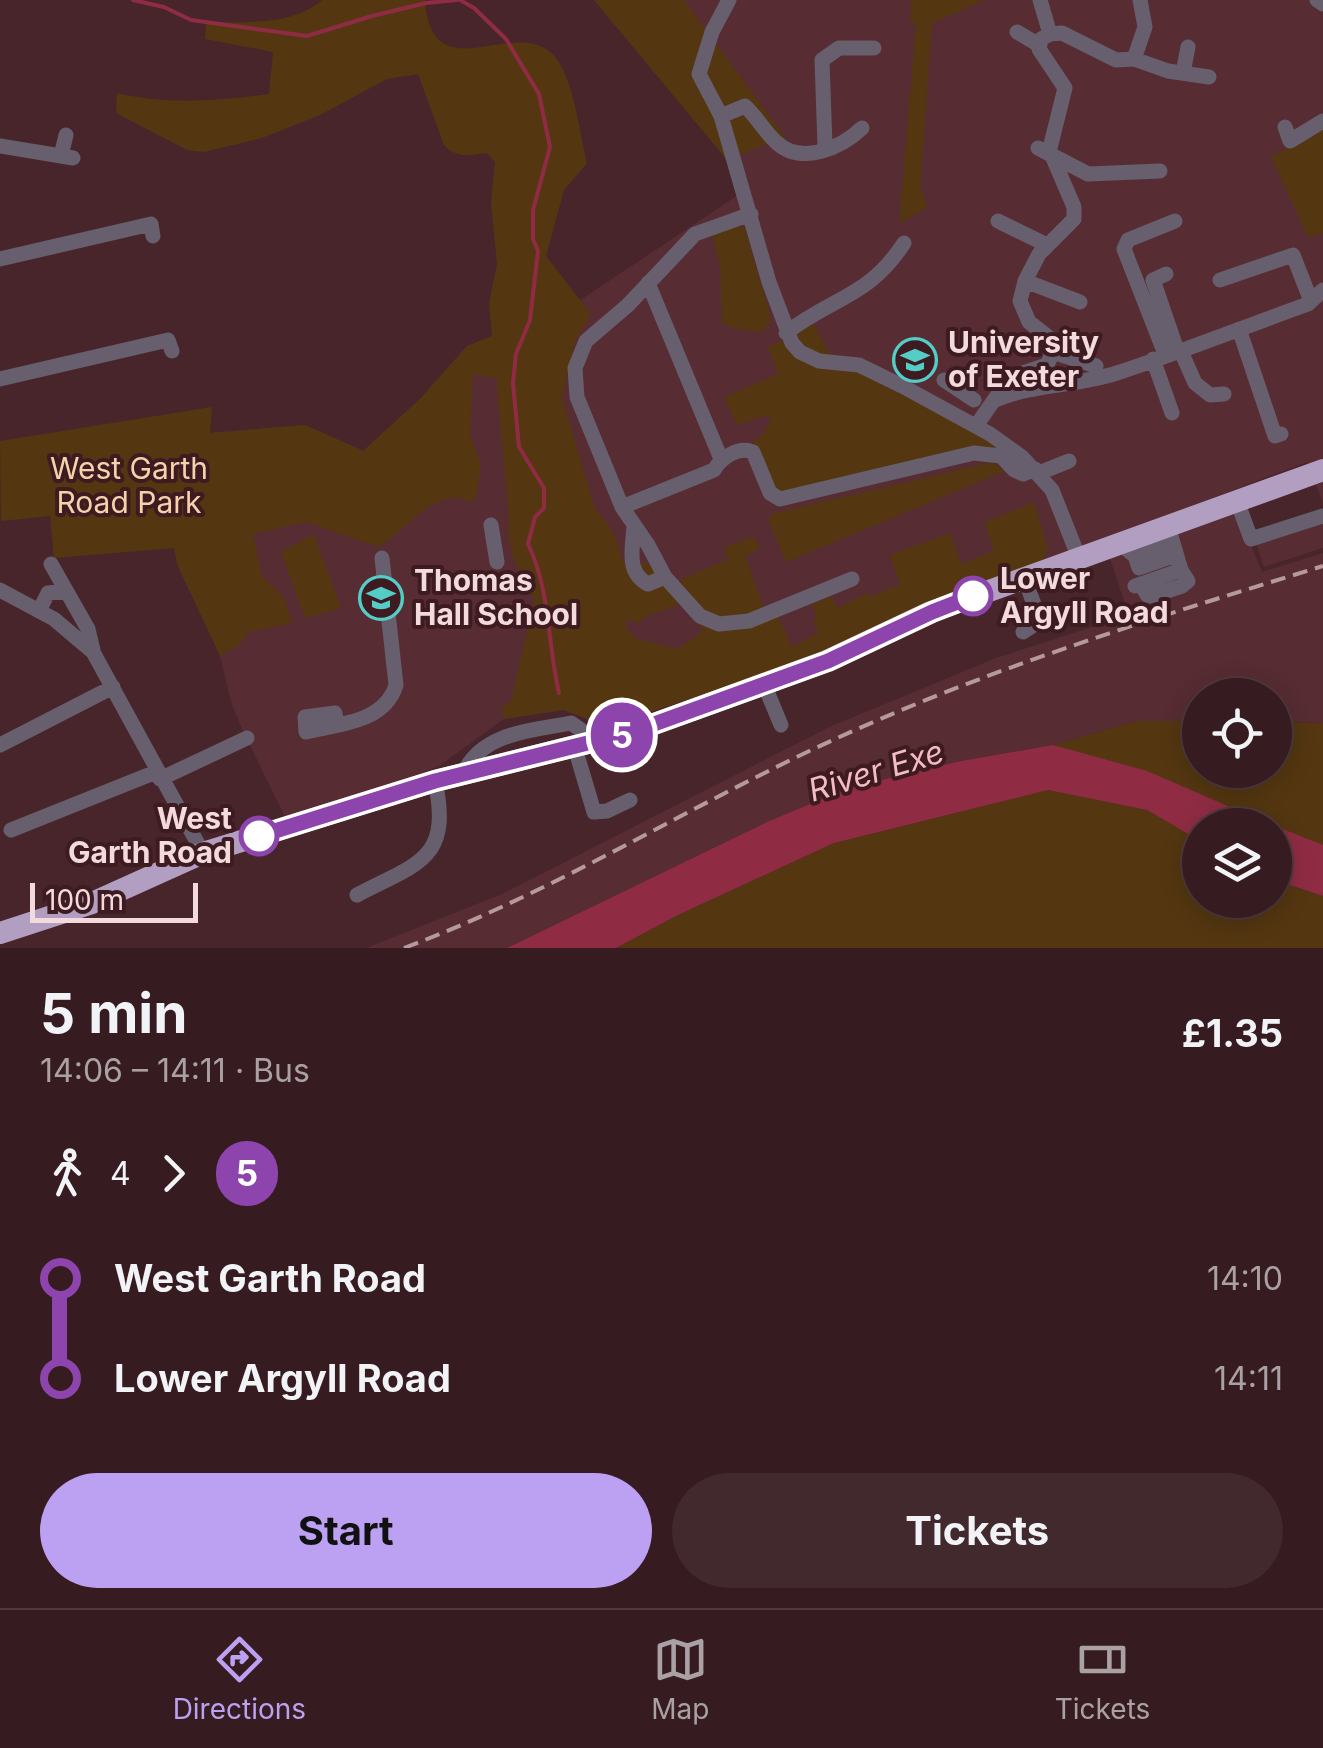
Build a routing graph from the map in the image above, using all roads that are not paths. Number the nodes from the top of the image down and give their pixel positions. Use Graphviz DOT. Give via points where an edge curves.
graph roads {
  1 [pos="728,0"];
  2 [pos="1040,0"];
  3 [pos="1140,0"];
  4 [pos="1017,32"];
  5 [pos="1044,39"];
  6 [pos="1188,47"];
  7 [pos="874,48"];
  8 [pos="1134,59"];
  9 [pos="1184,73"];
  10 [pos="1209,77"];
  11 [pos="721,116"];
  12 [pos="1323,120"];
  13 [pos="862,128"];
  14 [pos="66,135"];
  15 [pos="0,146"];
  16 [pos="822,150"];
  17 [pos="1273,150"];
  18 [pos="1047,152"];
  19 [pos="1160,171"];
  20 [pos="751,214"];
  21 [pos="998,221"];
  22 [pos="1175,221"];
  23 [pos="151,224"];
  24 [pos="904,242"];
  25 [pos="1047,245"];
  26 [pos="0,259"];
  27 [pos="1166,274"];
  28 [pos="1220,280"];
  29 [pos="1025,281"];
  30 [pos="648,283"];
  31 [pos="1317,295"];
  32 [pos="1080,302"];
  33 [pos="1240,328"];
  34 [pos="786,333"];
  35 [pos="169,340"];
  36 [pos="1053,352"];
  37 [pos="1169,353"];
  38 [pos="1096,366"];
  39 [pos="0,378"];
  40 [pos="944,380"];
  41 [pos="1224,394"];
  42 [pos="995,400"];
  43 [pos="1172,413"];
  44 [pos="957,416"];
  45 [pos="976,426"];
  46 [pos="1281,434"];
  47 [pos="721,459"];
  48 [pos="1069,461"];
  49 [pos="1323,470"];
  50 [pos="1037,471"];
  51 [pos="1236,502"];
  52 [pos="622,507"];
  53 [pos="1323,516"];
  54 [pos="491,525"];
  55 [pos="634,526"];
  56 [pos="1175,549"];
  57 [pos="382,558"];
  58 [pos="1079,558"];
  59 [pos="497,562"];
  60 [pos="56,565"];
  61 [pos="1136,570"];
  62 [pos="664,577"];
  63 [pos="1024,577"];
  64 [pos="852,578"];
  65 [pos="0,590"];
  66 [pos="66,592"];
  67 [pos="39,611"];
  68 [pos="1022,632"];
  69 [pos="93,652"];
  70 [pos="764,684"];
  71 [pos="114,687"];
  72 [pos="337,724"];
  73 [pos="781,725"];
  74 [pos="247,738"];
  75 [pos="0,745"];
  76 [pos="581,746"];
  77 [pos="158,775"];
  78 [pos="435,781"];
  79 [pos="630,800"];
  80 [pos="11,830"];
  81 [pos="202,852"];
  82 [pos="357,895"];
  83 [pos="0,933"];
  1 -- 11 [label="street" via="699,74"];
  2 -- 5 [label="street"];
  3 -- 8 [label="street" via="1145,26"];
  4 -- 5 [label="street"];
  5 -- 8 [label="street" via="1072,36 1101,55"];
  5 -- 18 [label="street" via="1041,54 1065,88"];
  6 -- 9 [label="street"];
  7 -- 16 [label="street" via="840,48 822,60"];
  8 -- 9 [label="street"];
  9 -- 10 [label="street"];
  11 -- 16 [label="street" via="745,106 785,150"];
  11 -- 20 [label="street"];
  12 -- 17 [label="street" via="1288,134"];
  13 -- 16 [label="street"];
  14 -- 15 [label="street" via="67,157"];
  18 -- 19 [label="street" via="1088,174"];
  18 -- 25 [label="street" via="1075,213"];
  20 -- 30 [label="street" via="695,234"];
  20 -- 34 [label="street"];
  21 -- 25 [label="street"];
  22 -- 37 [label="street" via="1128,240 1124,249"];
  23 -- 26 [label="street"];
  24 -- 34 [label="street" via="868,285"];
  25 -- 29 [label="street"];
  27 -- 37 [label="street" via="1152,280"];
  28 -- 31 [label="street" via="1293,255"];
  29 -- 32 [label="street"];
  29 -- 36 [label="street" via="1024,316 1052,340"];
  30 -- 47 [label="street"];
  30 -- 52 [label="street" via="586,341 574,379"];
  31 -- 33 [label="street"];
  33 -- 37 [label="street"];
  33 -- 46 [label="street" via="1276,436"];
  34 -- 44 [label="street" via="808,356 859,366"];
  35 -- 39 [label="street"];
  36 -- 38 [label="street"];
  36 -- 42 [label="street" via="1047,364 1010,377"];
  37 -- 41 [label="street" via="1195,383"];
  37 -- 42 [label="street" via="1078,384"];
  37 -- 43 [label="street"];
  40 -- 44 [label="street" via="970,398"];
  42 -- 45 [label="street"];
  44 -- 45 [label="street"];
  45 -- 50 [label="street"];
  47 -- 50 [label="street" via="751,450 770,493 780,498 974,453 1002,456 1023,474"];
  47 -- 52 [label="street" via="714,470"];
  48 -- 50 [label="street"];
  49 -- 51 [label="highway"];
  50 -- 58 [label="street" via="1052,490"];
  51 -- 53 [label="street" via="1251,539"];
  51 -- 56 [label="highway"];
  52 -- 55 [label="street"];
  54 -- 59 [label="street"];
  55 -- 62 [label="street"];
  55 -- 62 [label="street" via="635,574 648,584"];
  56 -- 61 [label="highway"];
  56 -- 61 [label="street"];
  57 -- 72 [label="street" via="393,697 374,714"];
  58 -- 61 [label="highway"];
  58 -- 63 [label="highway"];
  60 -- 66 [label="street"];
  62 -- 64 [label="street" via="700,616 727,624 759,618"];
  63 -- 68 [label="street" via="1036,614"];
  63 -- 70 [label="highway"];
  65 -- 67 [label="street"];
  66 -- 67 [label="street" via="48,593"];
  66 -- 69 [label="street"];
  67 -- 69 [label="street"];
  69 -- 71 [label="street"];
  70 -- 73 [label="street"];
  70 -- 76 [label="highway"];
  71 -- 75 [label="street"];
  71 -- 77 [label="street"];
  74 -- 77 [label="street"];
  76 -- 78 [label="highway"];
  76 -- 79 [label="street" via="594,812"];
  77 -- 80 [label="street"];
  77 -- 81 [label="street"];
  78 -- 81 [label="highway"];
  78 -- 82 [label="street" via="441,823 431,851"];
  81 -- 83 [label="highway" via="92,904"];
}
